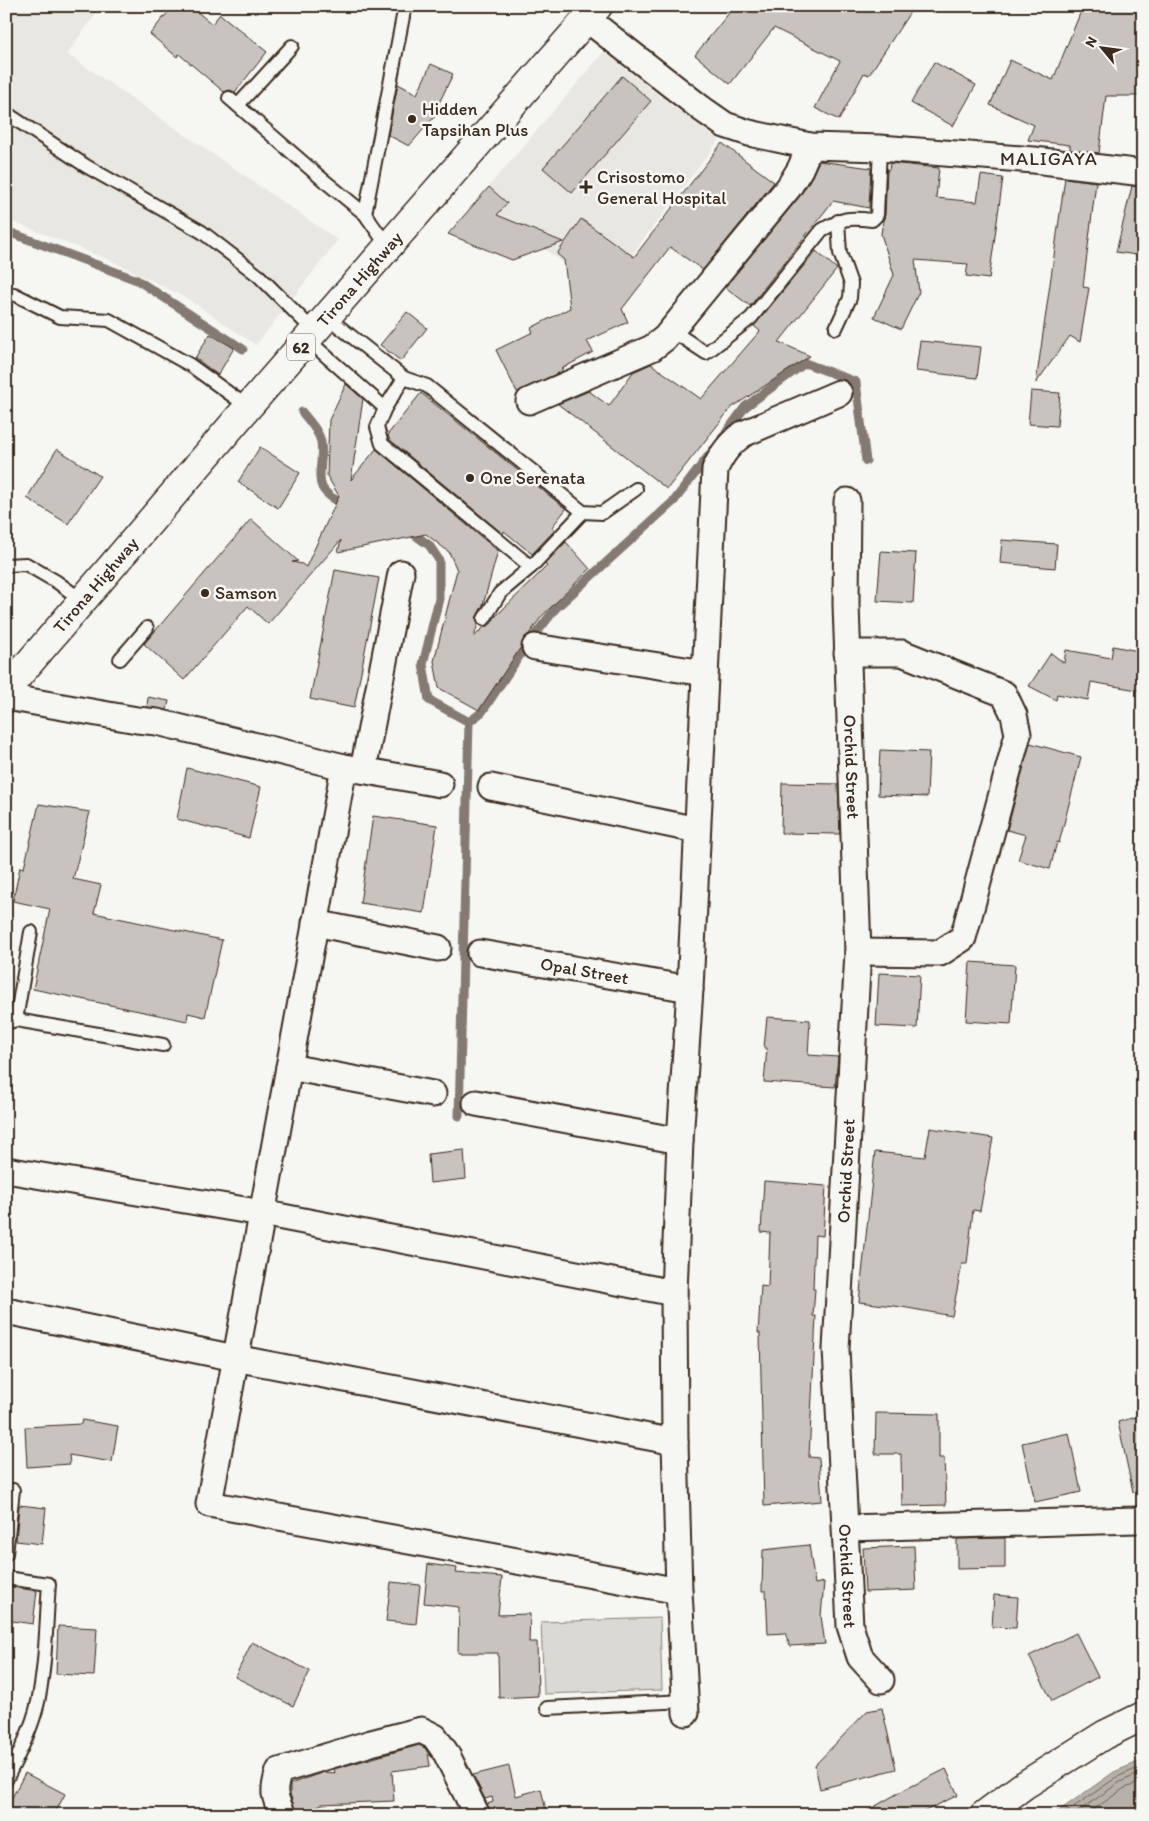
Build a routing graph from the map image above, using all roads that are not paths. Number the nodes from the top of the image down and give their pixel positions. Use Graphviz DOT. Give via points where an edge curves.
graph roads {
  1 [pos="406,6"];
  2 [pos="593,13"];
  3 [pos="292,46"];
  4 [pos="6,113"];
  5 [pos="810,146"];
  6 [pos="880,148"];
  7 [pos="1143,173"];
  8 [pos="365,214"];
  9 [pos="838,221"];
  10 [pos="388,247"];
  11 [pos="14,294"];
  12 [pos="836,328"];
  13 [pos="317,329"];
  14 [pos="671,330"];
  15 [pos="404,378"];
  16 [pos="839,393"];
  17 [pos="529,401"];
  18 [pos="248,407"];
  19 [pos="385,408"];
  20 [pos="636,489"];
  21 [pos="847,500"];
  22 [pos="583,512"];
  23 [pos="6,565"];
  24 [pos="531,567"];
  25 [pos="401,573"];
  26 [pos="83,600"];
  27 [pos="484,619"];
  28 [pos="147,628"];
  29 [pos="535,647"];
  30 [pos="847,653"];
  31 [pos="120,659"];
  32 [pos="705,673"];
  33 [pos="6,690"];
  34 [pos="6,697"];
  35 [pos="354,768"];
  36 [pos="440,784"];
  37 [pos="491,787"];
  38 [pos="697,830"];
  39 [pos="316,923"];
  40 [pos="31,932"];
  41 [pos="438,948"];
  42 [pos="858,952"];
  43 [pos="480,953"];
  44 [pos="690,989"];
  45 [pos="11,1021"];
  46 [pos="164,1045"];
  47 [pos="289,1067"];
  48 [pos="433,1094"];
  49 [pos="476,1103"];
  50 [pos="680,1141"];
  51 [pos="6,1170"];
  52 [pos="262,1213"];
  53 [pos="674,1293"];
  54 [pos="6,1311"];
  55 [pos="235,1358"];
  56 [pos="675,1442"];
  57 [pos="14,1490"];
  58 [pos="1143,1518"];
  59 [pos="846,1528"];
  60 [pos="6,1554"];
  61 [pos="6,1578"];
  62 [pos="679,1591"];
  63 [pos="882,1680"];
  64 [pos="686,1707"];
  65 [pos="547,1708"];
  66 [pos="1143,1716"];
  67 [pos="6,1780"];
  68 [pos="283,1815"];
  69 [pos="476,1815"];
  70 [pos="984,1815"];
  1 -- 8 [label="lane"];
  2 -- 5 [label="street" via="702,109 725,125"];
  2 -- 10 [label="main road, Tirona Highway / 62"];
  3 -- 8 [label="lane" via="234,101"];
  4 -- 13 [label="lane" via="86,166 202,232 259,276"];
  5 -- 6 [label="street"];
  5 -- 14 [label="street" via="789,187"];
  6 -- 7 [label="street" via="1034,160"];
  6 -- 9 [label="lane" via="877,215 872,220 851,218"];
  8 -- 10 [label="lane"];
  9 -- 12 [label="lane" via="840,253 851,284 850,298"];
  9 -- 14 [label="lane" via="822,230 751,318 706,353"];
  10 -- 13 [label="main road, Tirona Highway / 62"];
  11 -- 18 [label="lane" via="60,317 109,320 190,365"];
  13 -- 15 [label="lane"];
  13 -- 18 [label="main road, Tirona Highway / 62"];
  13 -- 19 [label="lane"];
  14 -- 17 [label="street" via="652,348"];
  15 -- 19 [label="lane"];
  15 -- 22 [label="lane" via="427,386"];
  16 -- 32 [label="street" via="742,434 724,450 715,469"];
  18 -- 26 [label="main road, Tirona Highway / 62"];
  19 -- 24 [label="lane" via="378,426 382,444"];
  20 -- 22 [label="lane" via="602,513"];
  21 -- 30 [label="street, Orchid Street"];
  22 -- 24 [label="lane"];
  23 -- 26 [label="lane" via="26,564"];
  24 -- 27 [label="lane" via="500,593"];
  25 -- 35 [label="street"];
  26 -- 33 [label="main road, Tirona Highway / 62"];
  28 -- 31 [label="lane"];
  29 -- 32 [label="street"];
  30 -- 42 [label="street, Orchid Street"];
  30 -- 42 [label="street" via="902,653 1004,694 1014,714 1018,734 963,938 940,953"];
  32 -- 38 [label="street"];
  34 -- 35 [label="street" via="157,722"];
  35 -- 36 [label="street"];
  35 -- 39 [label="street"];
  37 -- 38 [label="street"];
  38 -- 44 [label="street"];
  39 -- 41 [label="street"];
  39 -- 47 [label="street"];
  40 -- 45 [label="lane"];
  42 -- 59 [label="street, Orchid Street" via="836,1348"];
  43 -- 44 [label="street, Opal Street"];
  44 -- 50 [label="street"];
  45 -- 46 [label="lane"];
  47 -- 48 [label="street"];
  47 -- 52 [label="street"];
  49 -- 50 [label="street"];
  50 -- 53 [label="street"];
  51 -- 52 [label="street"];
  52 -- 53 [label="street"];
  52 -- 55 [label="street"];
  53 -- 56 [label="street"];
  54 -- 55 [label="street"];
  55 -- 56 [label="street"];
  55 -- 62 [label="street" via="209,1504"];
  56 -- 62 [label="street"];
  57 -- 60 [label="lane"];
  58 -- 59 [label="street"];
  59 -- 63 [label="street, Orchid Street" via="850,1626 860,1657"];
  61 -- 67 [label="lane" via="49,1584 38,1704"];
  62 -- 64 [label="street"];
  64 -- 65 [label="lane"];
  66 -- 70 [label="main road" via="1104,1735"];
  68 -- 69 [label="street" via="274,1786 279,1771 421,1730 435,1737 446,1753"];
}
